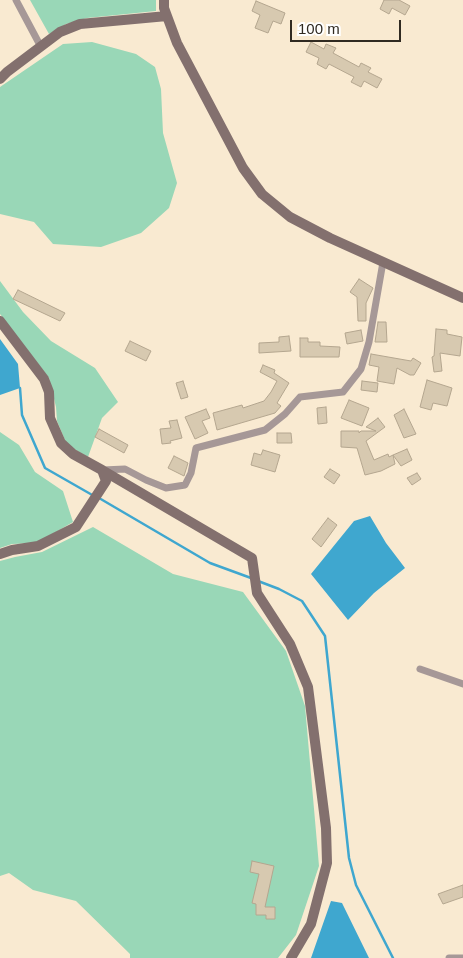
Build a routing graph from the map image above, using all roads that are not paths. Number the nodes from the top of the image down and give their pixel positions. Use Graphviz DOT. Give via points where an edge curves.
graph roads {
  1 [pos="16,0"];
  2 [pos="164,0"];
  3 [pos="167,16"];
  4 [pos="41,47"];
  5 [pos="0,79"];
  6 [pos="383,262"];
  7 [pos="463,298"];
  8 [pos="0,320"];
  9 [pos="102,470"];
  10 [pos="0,554"];
  11 [pos="420,669"];
  12 [pos="463,684"];
  13 [pos="291,958"];
  14 [pos="449,958"];
  15 [pos="463,958"];
  1 -- 4 [label="street"];
  2 -- 3 [label="street"];
  3 -- 4 [label="street" via="80,24 60,32"];
  3 -- 6 [label="street" via="177,43 244,168 262,194 290,217"];
  4 -- 5 [label="street"];
  6 -- 7 [label="street"];
  6 -- 9 [label="street" via="361,369 344,392 300,398 265,430 196,448 191,474 185,485 166,488 125,469"];
  8 -- 9 [label="street" via="44,379 49,392 50,418 60,443"];
  9 -- 10 [label="street" via="106,481 76,527 38,546"];
  9 -- 13 [label="street" via="252,558 257,593 290,644 308,687 328,863 310,924"];
  11 -- 12 [label="street"];
  14 -- 15 [label="street"];
}
